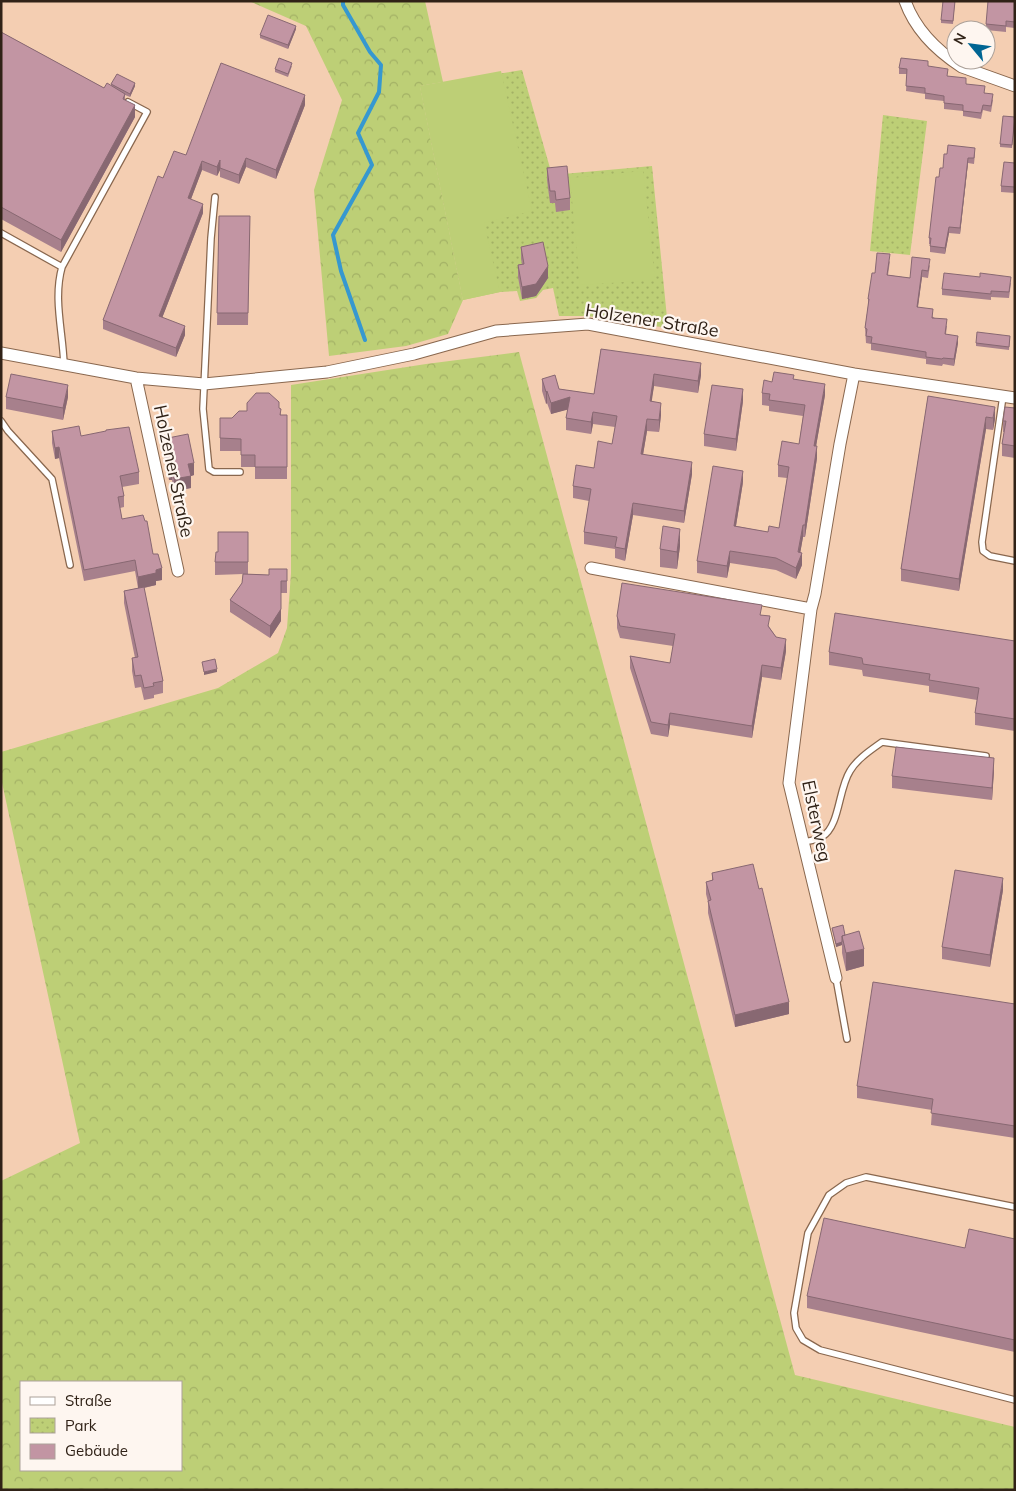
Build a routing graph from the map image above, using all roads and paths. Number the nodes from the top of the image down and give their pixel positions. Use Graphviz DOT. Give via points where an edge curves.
graph roads {
  1 [pos="905,1"];
  2 [pos="1015,86"];
  3 [pos="121,98"];
  4 [pos="215,197"];
  5 [pos="1,233"];
  6 [pos="62,267"];
  7 [pos="1,353"];
  8 [pos="64,365"];
  9 [pos="854,374"];
  10 [pos="136,378"];
  11 [pos="204,384"];
  12 [pos="1009,397"];
  13 [pos="1,421"];
  14 [pos="240,472"];
  15 [pos="1015,562"];
  16 [pos="70,565"];
  17 [pos="591,568"];
  18 [pos="178,571"];
  19 [pos="811,609"];
  20 [pos="986,756"];
  21 [pos="803,842"];
  22 [pos="836,978"];
  23 [pos="847,1039"];
  24 [pos="1015,1207"];
  25 [pos="1015,1400"];
  1 -- 2 [label="street" via="910,15 936,48 962,66"];
  3 -- 6 [label="lane" via="147,112"];
  4 -- 11 [label="lane"];
  5 -- 6 [label="lane"];
  6 -- 8 [label="lane" via="57,295"];
  7 -- 8 [label="street, Holzener Straße"];
  8 -- 10 [label="street, Holzener Straße"];
  9 -- 11 [label="street, Holzener Straße" via="588,324 496,331 414,354 327,372"];
  9 -- 12 [label="street, Holzener Straße"];
  9 -- 19 [label="street, Elsterweg"];
  10 -- 11 [label="street, Holzener Straße"];
  10 -- 18 [label="street, Holzener Straße"];
  11 -- 14 [label="lane" via="209,469 214,472"];
  12 -- 15 [label="lane" via="982,542 983,551 990,556"];
  13 -- 16 [label="lane" via="52,479"];
  17 -- 19 [label="street"];
  19 -- 21 [label="street, Elsterweg" via="789,783"];
  20 -- 21 [label="lane" via="882,742 850,770 830,831 820,838"];
  21 -- 22 [label="street, Elsterweg"];
  22 -- 23 [label="lane"];
  24 -- 25 [label="lane" via="866,1177 846,1183 829,1195 808,1233 794,1313 796,1328 803,1340 820,1350"];
}
